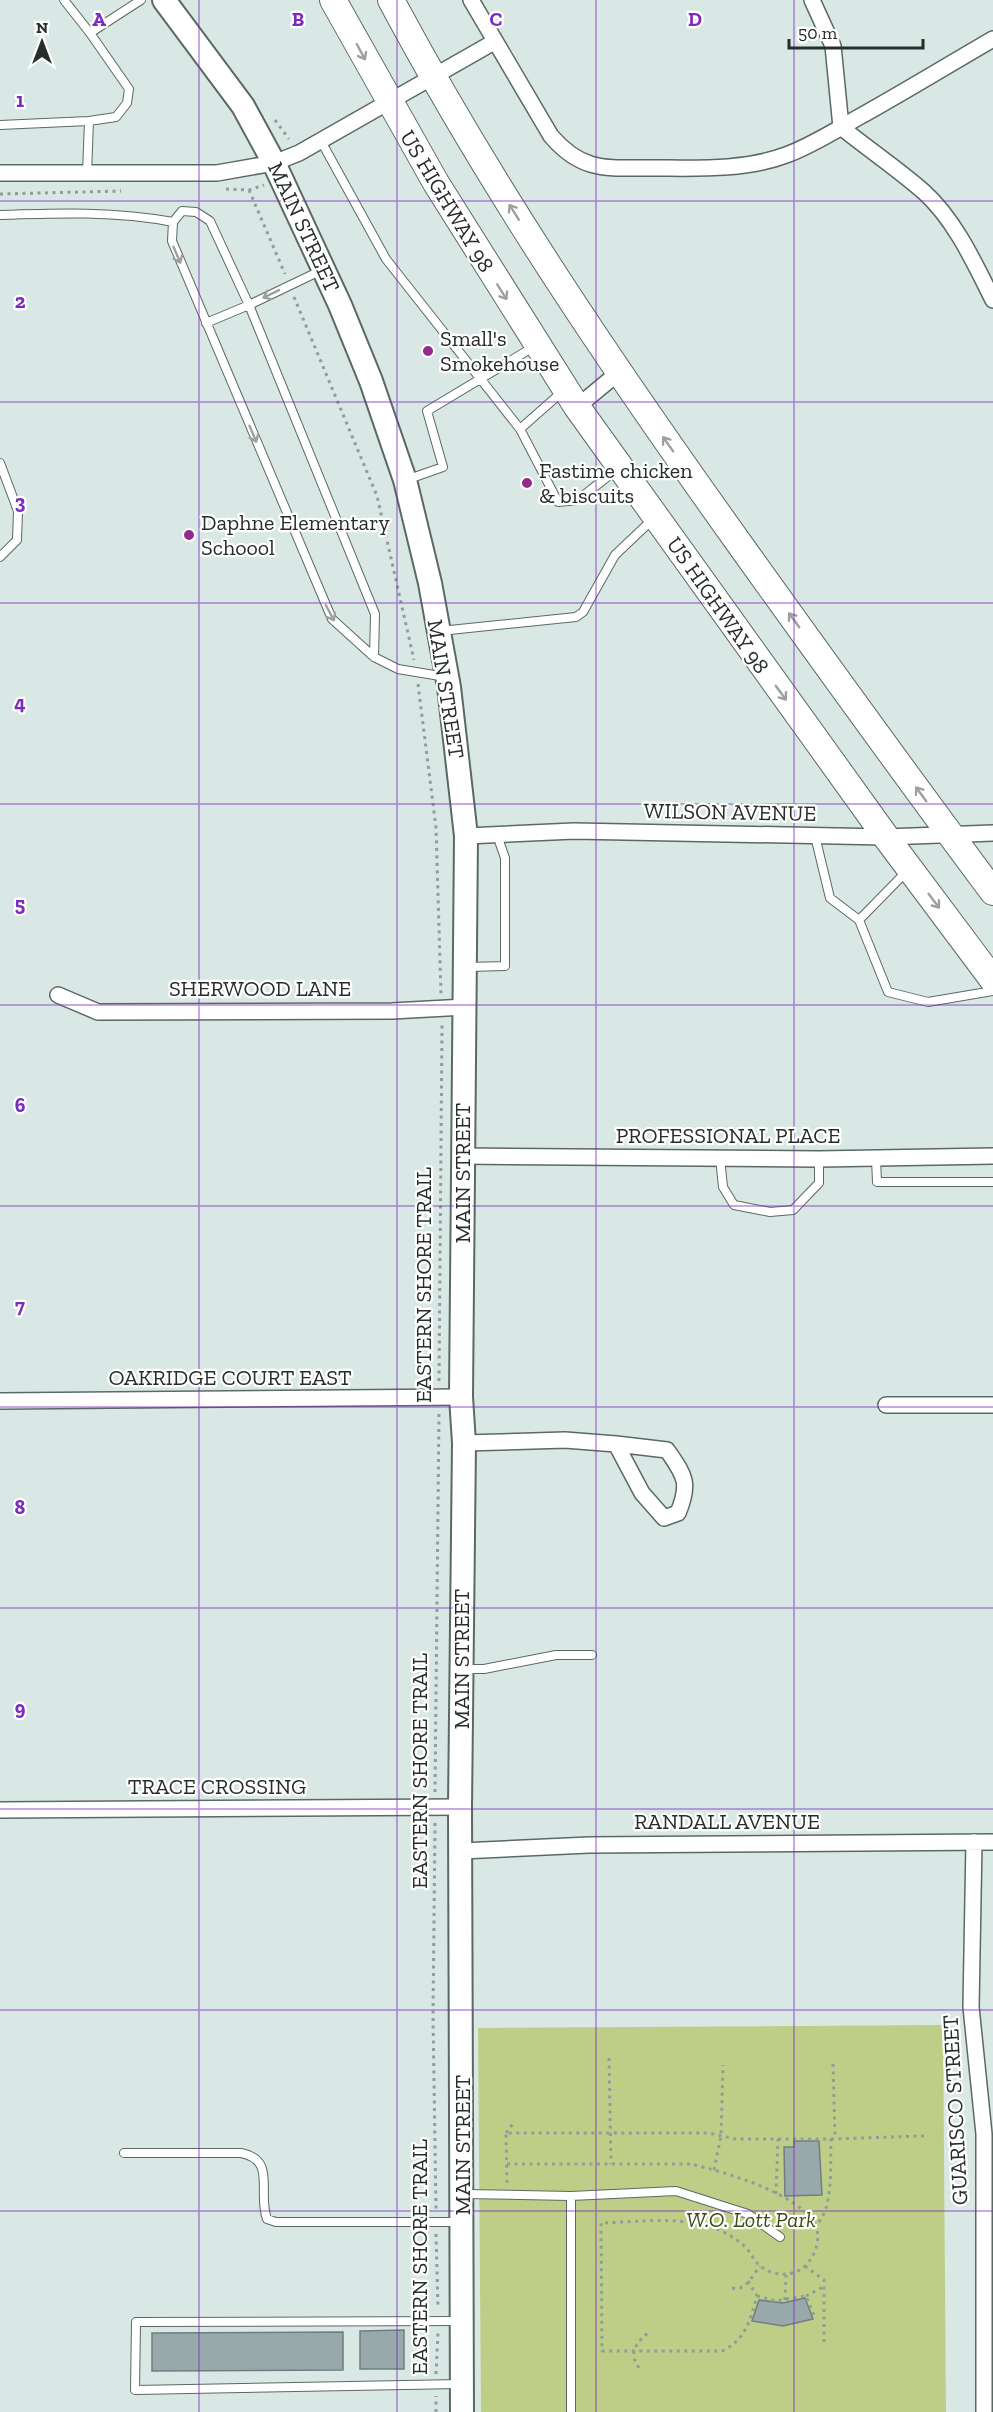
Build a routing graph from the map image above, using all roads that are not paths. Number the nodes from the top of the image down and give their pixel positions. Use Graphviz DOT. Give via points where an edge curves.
graph roads {
  1 [pos="64,0"];
  2 [pos="141,0"];
  3 [pos="164,0"];
  4 [pos="333,0"];
  5 [pos="391,0"];
  6 [pos="471,0"];
  7 [pos="812,0"];
  8 [pos="90,33"];
  9 [pos="993,39"];
  10 [pos="494,42"];
  11 [pos="433,79"];
  12 [pos="388,103"];
  13 [pos="89,121"];
  14 [pos="0,124"];
  15 [pos="841,127"];
  16 [pos="321,141"];
  17 [pos="274,163"];
  18 [pos="0,173"];
  19 [pos="87,173"];
  20 [pos="0,215"];
  21 [pos="173,222"];
  22 [pos="324,269"];
  23 [pos="993,300"];
  24 [pos="249,305"];
  25 [pos="206,323"];
  26 [pos="537,345"];
  27 [pos="618,373"];
  28 [pos="480,380"];
  29 [pos="571,398"];
  30 [pos="520,429"];
  31 [pos="0,463"];
  32 [pos="620,467"];
  33 [pos="405,480"];
  34 [pos="655,517"];
  35 [pos="0,557"];
  36 [pos="438,631"];
  37 [pos="374,657"];
  38 [pos="447,677"];
  39 [pos="949,833"];
  40 [pos="993,833"];
  41 [pos="497,835"];
  42 [pos="466,836"];
  43 [pos="815,836"];
  44 [pos="886,837"];
  45 [pos="909,869"];
  46 [pos="993,892"];
  47 [pos="859,920"];
  48 [pos="466,967"];
  49 [pos="993,980"];
  50 [pos="993,991"];
  51 [pos="58,995"];
  52 [pos="465,1007"];
  53 [pos="463,1156"];
  54 [pos="993,1156"];
  55 [pos="720,1158"];
  56 [pos="819,1159"];
  57 [pos="876,1159"];
  58 [pos="993,1182"];
  59 [pos="461,1397"];
  60 [pos="0,1401"];
  61 [pos="886,1405"];
  62 [pos="993,1405"];
  63 [pos="464,1443"];
  64 [pos="616,1444"];
  65 [pos="592,1655"];
  66 [pos="461,1668"];
  67 [pos="460,1807"];
  68 [pos="0,1810"];
  69 [pos="974,1842"];
  70 [pos="993,1842"];
  71 [pos="461,1851"];
  72 [pos="124,2153"];
  73 [pos="462,2194"];
  74 [pos="570,2196"];
  75 [pos="462,2222"];
  76 [pos="780,2237"];
  77 [pos="462,2321"];
  78 [pos="461,2384"];
  79 [pos="462,2412"];
  80 [pos="572,2412"];
  81 [pos="984,2412"];
  1 -- 8 [label="lane"];
  2 -- 8 [label="lane"];
  3 -- 17 [label="main road, MAIN STREET" via="243,106"];
  4 -- 12 [label="main road, US HIGHWAY 98, one-way"];
  5 -- 11 [label="main road"];
  6 -- 10 [label="street"];
  7 -- 15 [label="street" via="833,46"];
  8 -- 13 [label="lane" via="129,89 127,103 116,117"];
  9 -- 15 [label="street"];
  10 -- 11 [label="street"];
  10 -- 15 [label="street" via="551,136 582,163 602,168 750,164 786,156"];
  11 -- 12 [label="street"];
  27 -- 11 [label="main road, one-way"];
  12 -- 16 [label="street"];
  12 -- 26 [label="main road, US HIGHWAY 98, one-way"];
  13 -- 14 [label="lane"];
  13 -- 19 [label="lane"];
  15 -- 23 [label="street" via="925,193 971,257"];
  16 -- 17 [label="street"];
  16 -- 28 [label="lane" via="386,259"];
  17 -- 19 [label="street" via="216,173"];
  17 -- 22 [label="main road, MAIN STREET"];
  18 -- 19 [label="street"];
  20 -- 21 [label="lane" via="138,216"];
  21 -- 24 [label="lane" via="182,211 196,212 210,221"];
  21 -- 25 [label="lane, one-way" via="172,241"];
  22 -- 24 [label="lane, one-way"];
  22 -- 33 [label="main road, MAIN STREET" via="371,381"];
  24 -- 25 [label="lane"];
  24 -- 37 [label="lane" via="375,614"];
  25 -- 37 [label="lane, one-way" via="332,620"];
  26 -- 28 [label="lane"];
  26 -- 29 [label="main road, US HIGHWAY 98"];
  27 -- 29 [label="street"];
  39 -- 27 [label="main road, one-way"];
  28 -- 30 [label="lane"];
  28 -- 33 [label="lane" via="427,411 443,467"];
  29 -- 30 [label="lane"];
  29 -- 32 [label="main road, US HIGHWAY 98"];
  30 -- 32 [label="lane" via="558,502 578,500"];
  31 -- 35 [label="lane" via="18,512 17,540"];
  32 -- 34 [label="main road, US HIGHWAY 98"];
  33 -- 36 [label="main road, MAIN STREET"];
  34 -- 36 [label="lane" via="622,546 583,612 576,617"];
  34 -- 44 [label="main road, US HIGHWAY 98, one-way"];
  36 -- 38 [label="main road, MAIN STREET"];
  37 -- 38 [label="lane" via="398,669"];
  38 -- 42 [label="main road, MAIN STREET"];
  39 -- 40 [label="street, WILSON AVENUE"];
  39 -- 44 [label="street, WILSON AVENUE"];
  39 -- 46 [label="main road"];
  41 -- 42 [label="street, WILSON AVENUE"];
  41 -- 43 [label="street, WILSON AVENUE" via="574,831"];
  41 -- 48 [label="lane" via="505,858 506,966"];
  42 -- 48 [label="main road, MAIN STREET"];
  43 -- 44 [label="street, WILSON AVENUE"];
  43 -- 47 [label="lane" via="830,898"];
  44 -- 45 [label="main road, US HIGHWAY 98"];
  45 -- 47 [label="lane"];
  45 -- 49 [label="main road, US HIGHWAY 98, one-way"];
  47 -- 50 [label="lane" via="888,992 928,1002"];
  48 -- 52 [label="main road, MAIN STREET"];
  51 -- 52 [label="street, SHERWOOD LANE" via="98,1012 392,1011"];
  52 -- 53 [label="main road, MAIN STREET"];
  53 -- 55 [label="street, PROFESSIONAL PLACE"];
  53 -- 59 [label="main road, MAIN STREET"];
  54 -- 57 [label="street, PROFESSIONAL PLACE"];
  55 -- 56 [label="street, PROFESSIONAL PLACE"];
  55 -- 56 [label="lane" via="723,1188 734,1205 770,1212 793,1210 809,1196 819,1183"];
  56 -- 57 [label="street, PROFESSIONAL PLACE"];
  57 -- 58 [label="lane" via="877,1182"];
  59 -- 60 [label="street, OAKRIDGE COURT EAST"];
  59 -- 63 [label="main road, MAIN STREET"];
  61 -- 62 [label="street"];
  63 -- 64 [label="street" via="565,1440"];
  63 -- 66 [label="main road, MAIN STREET"];
  64 -- 64 [label="street" via="642,1493 664,1518 678,1513 685,1477 667,1450"];
  65 -- 66 [label="lane" via="556,1655 484,1669"];
  66 -- 67 [label="main road, MAIN STREET"];
  67 -- 68 [label="street, TRACE CROSSING"];
  67 -- 71 [label="main road, MAIN STREET"];
  69 -- 70 [label="street, RANDALL AVENUE"];
  69 -- 71 [label="street, RANDALL AVENUE" via="600,1844"];
  69 -- 81 [label="street, GUARISCO STREET" via="971,2007 984,2134"];
  71 -- 73 [label="main road, MAIN STREET"];
  72 -- 75 [label="lane" via="253,2155 261,2161 263,2169 263,2209 267,2219 276,2222"];
  73 -- 74 [label="lane"];
  73 -- 75 [label="main road, MAIN STREET"];
  74 -- 76 [label="lane" via="676,2191 748,2214"];
  74 -- 80 [label="lane"];
  75 -- 77 [label="main road, MAIN STREET"];
  77 -- 78 [label="main road, MAIN STREET"];
  77 -- 78 [label="lane" via="136,2322 135,2390"];
  78 -- 79 [label="main road, MAIN STREET"];
}
